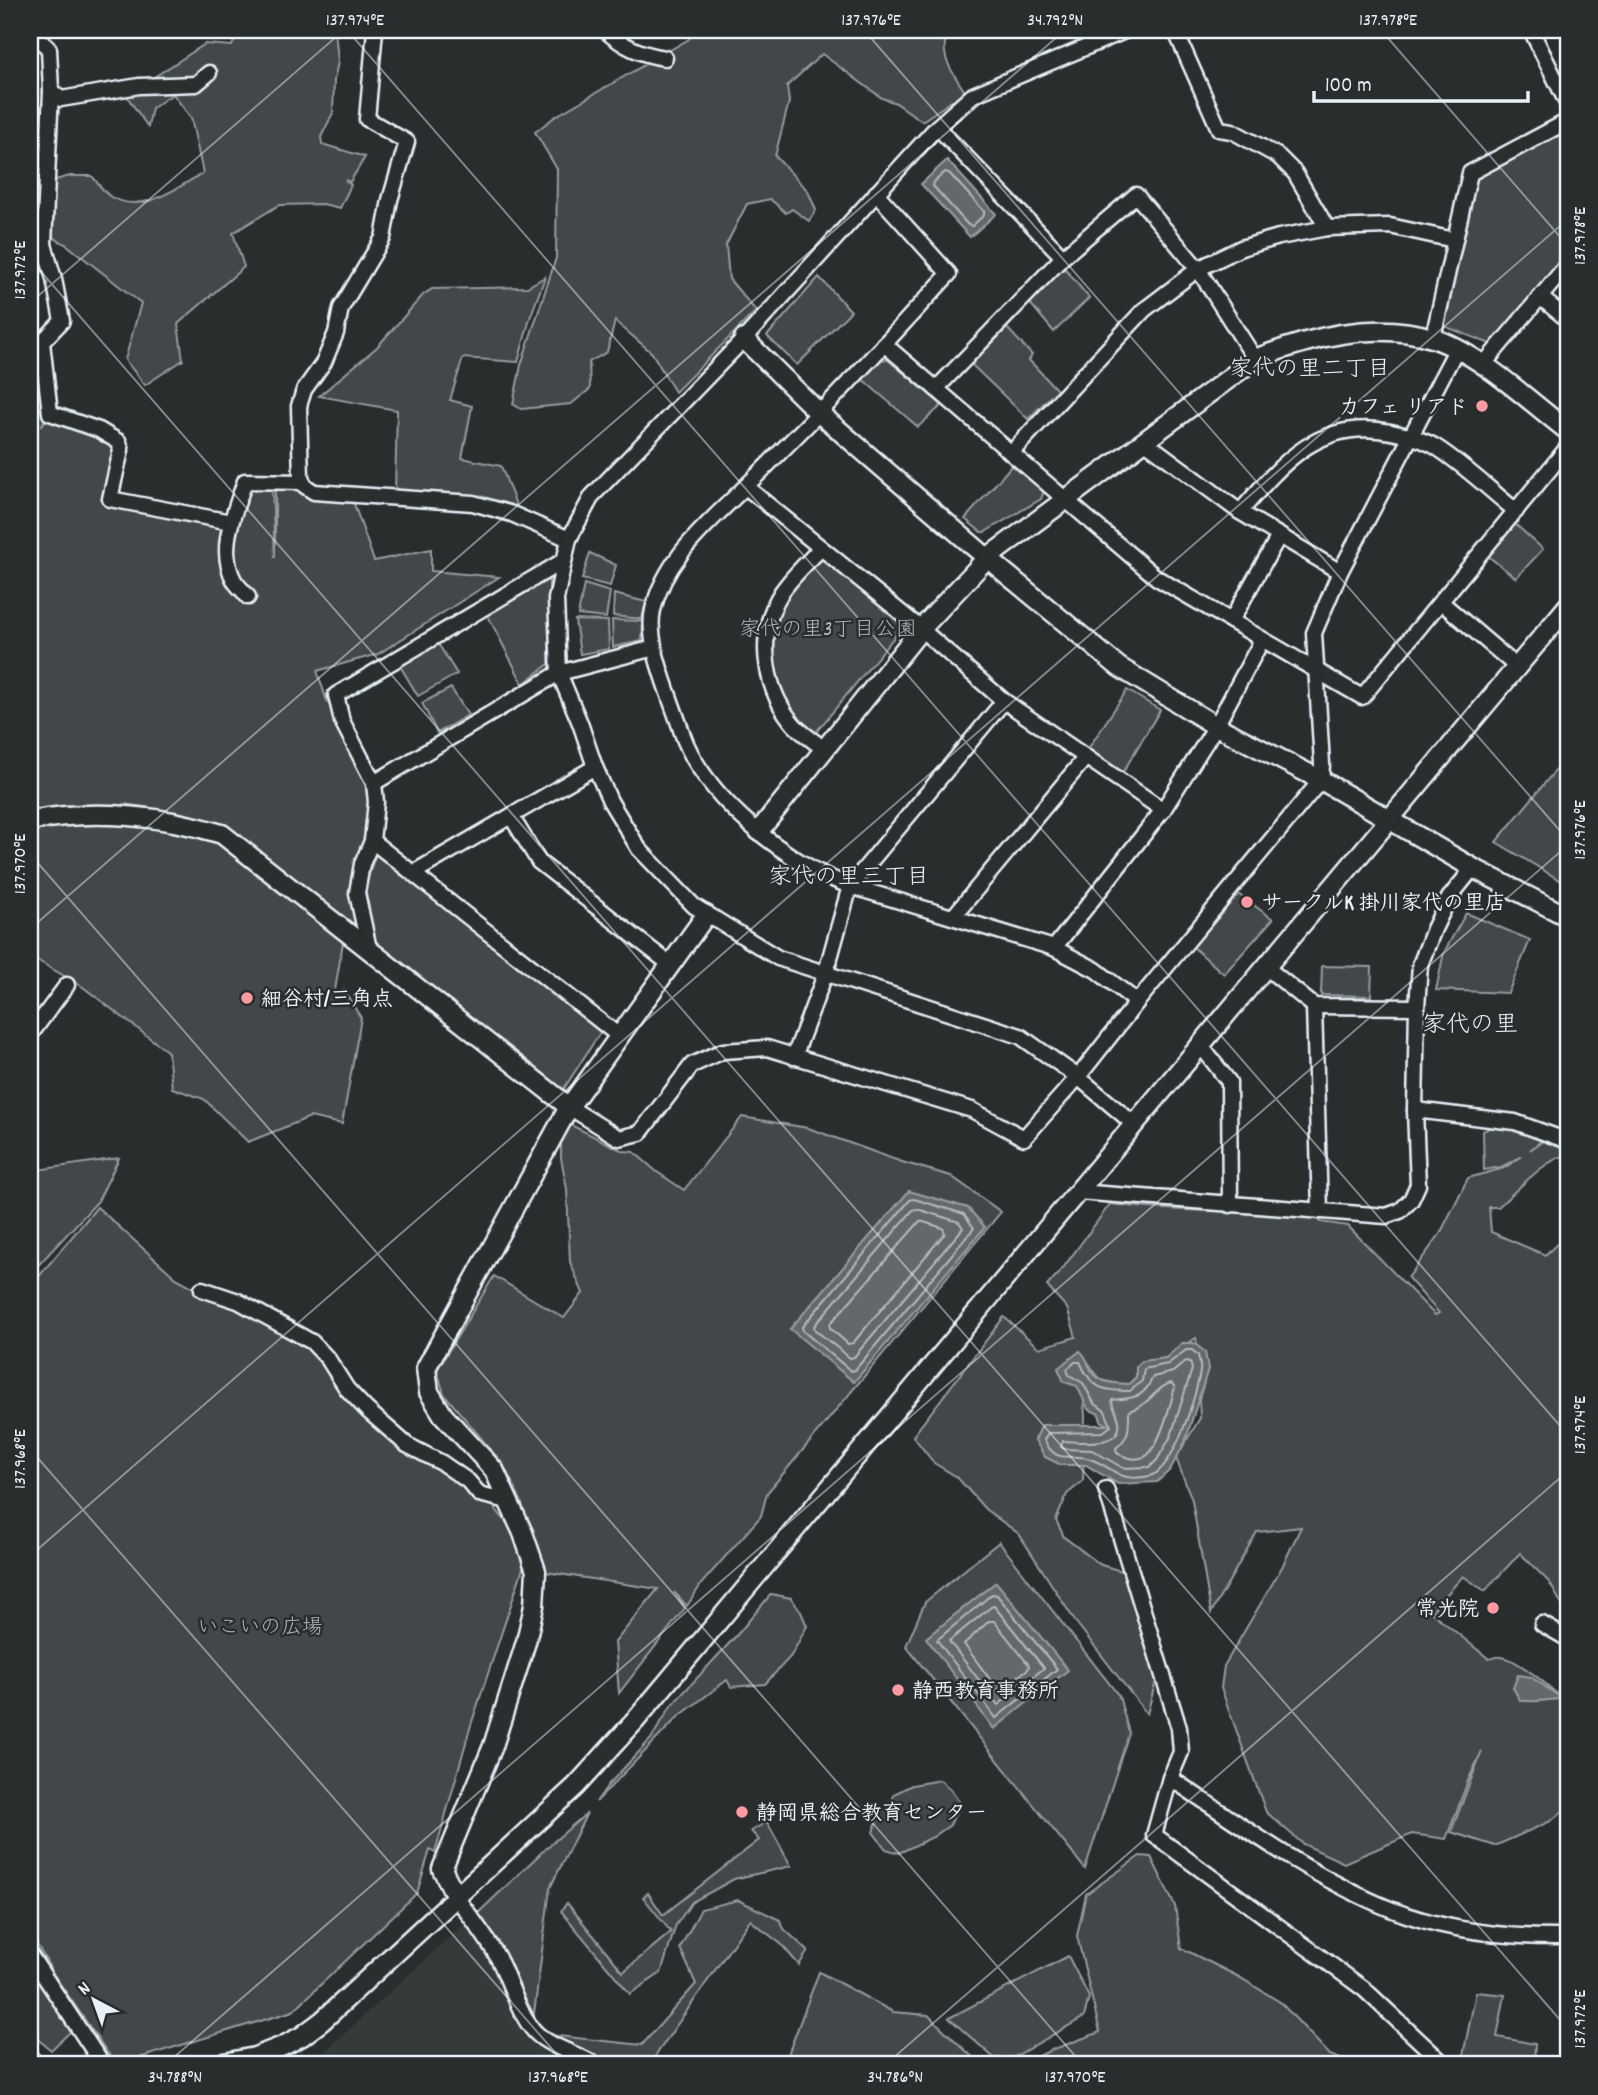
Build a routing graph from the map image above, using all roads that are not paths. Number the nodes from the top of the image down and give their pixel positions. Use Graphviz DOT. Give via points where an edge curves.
graph roads {
  1 [pos="30,30"];
  2 [pos="374,30"];
  3 [pos="605,30"];
  4 [pos="1124,30"];
  5 [pos="1175,30"];
  6 [pos="1531,30"];
  7 [pos="665,58"];
  8 [pos="209,73"];
  9 [pos="51,91"];
  10 [pos="1568,105"];
  11 [pos="1568,121"];
  12 [pos="937,127"];
  13 [pos="877,193"];
  14 [pos="1327,228"];
  15 [pos="1454,240"];
  16 [pos="1063,257"];
  17 [pos="1568,264"];
  18 [pos="1198,269"];
  19 [pos="1540,297"];
  20 [pos="1568,320"];
  21 [pos="1433,338"];
  22 [pos="744,339"];
  23 [pos="884,344"];
  24 [pos="1456,350"];
  25 [pos="1255,359"];
  26 [pos="1483,365"];
  27 [pos="936,389"];
  28 [pos="819,413"];
  29 [pos="1568,431"];
  30 [pos="1410,436"];
  31 [pos="1144,441"];
  32 [pos="1568,447"];
  33 [pos="1011,453"];
  34 [pos="303,482"];
  35 [pos="746,487"];
  36 [pos="1063,499"];
  37 [pos="1516,511"];
  38 [pos="1240,512"];
  39 [pos="231,522"];
  40 [pos="1279,536"];
  41 [pos="569,539"];
  42 [pos="821,548"];
  43 [pos="987,558"];
  44 [pos="563,561"];
  45 [pos="1340,572"];
  46 [pos="248,597"];
  47 [pos="1441,602"];
  48 [pos="1568,606"];
  49 [pos="1231,621"];
  50 [pos="921,629"];
  51 [pos="1262,640"];
  52 [pos="654,648"];
  53 [pos="1517,667"];
  54 [pos="1315,671"];
  55 [pos="559,673"];
  56 [pos="1004,701"];
  57 [pos="1216,726"];
  58 [pos="824,749"];
  59 [pos="1086,757"];
  60 [pos="595,767"];
  61 [pos="1321,780"];
  62 [pos="374,783"];
  63 [pos="1163,810"];
  64 [pos="511,816"];
  65 [pos="30,821"];
  66 [pos="1389,821"];
  67 [pos="759,831"];
  68 [pos="372,841"];
  69 [pos="1473,868"];
  70 [pos="413,873"];
  71 [pos="850,886"];
  72 [pos="706,915"];
  73 [pos="953,917"];
  74 [pos="1568,918"];
  75 [pos="1054,948"];
  76 [pos="369,949"];
  77 [pos="671,964"];
  78 [pos="1267,968"];
  79 [pos="826,972"];
  80 [pos="67,985"];
  81 [pos="1137,1002"];
  82 [pos="1314,1006"];
  83 [pos="1417,1007"];
  84 [pos="30,1035"];
  85 [pos="619,1036"];
  86 [pos="1201,1046"];
  87 [pos="794,1057"];
  88 [pos="1078,1077"];
  89 [pos="569,1107"];
  90 [pos="1415,1110"];
  91 [pos="1135,1125"];
  92 [pos="1568,1141"];
  93 [pos="1078,1192"];
  94 [pos="1230,1205"];
  95 [pos="1320,1211"];
  96 [pos="202,1289"];
  97 [pos="1107,1489"];
  98 [pos="508,1501"];
  99 [pos="1542,1624"];
  100 [pos="1568,1639"];
  101 [pos="1170,1778"];
  102 [pos="457,1898"];
  103 [pos="1568,1937"];
  104 [pos="30,1955"];
  105 [pos="262,2061"];
  106 [pos="103,2065"];
  107 [pos="214,2065"];
  108 [pos="596,2065"];
  109 [pos="1445,2065"];
  1 -- 9 [label="street" via="49,49"];
  2 -- 34 [label="street" via="367,119 407,142 383,238 341,308 324,362 304,390 299,407"];
  3 -- 7 [label="street" via="638,53"];
  4 -- 12 [label="street" via="973,95"];
  5 -- 14 [label="street" via="1219,129 1233,131 1278,156 1295,173"];
  6 -- 10 [label="street"];
  8 -- 9 [label="street" via="196,84 139,86 61,99"];
  9 -- 39 [label="street" via="44,244 62,321 41,342 50,413 119,442 110,499"];
  11 -- 15 [label="street" via="1470,173"];
  12 -- 13 [label="street"];
  12 -- 16 [label="street"];
  13 -- 22 [label="street"];
  13 -- 23 [label="street" via="949,274"];
  14 -- 15 [label="street" via="1390,226"];
  14 -- 18 [label="street" via="1241,248"];
  15 -- 21 [label="street"];
  16 -- 18 [label="street" via="1136,195"];
  16 -- 27 [label="street"];
  17 -- 19 [label="street"];
  18 -- 25 [label="street"];
  18 -- 33 [label="street" via="1144,310"];
  19 -- 20 [label="street"];
  19 -- 26 [label="street"];
  21 -- 24 [label="street"];
  21 -- 25 [label="street" via="1392,331 1346,334 1297,343"];
  22 -- 28 [label="street"];
  22 -- 41 [label="street" via="592,496"];
  23 -- 27 [label="street"];
  23 -- 28 [label="street"];
  24 -- 26 [label="street"];
  24 -- 30 [label="street"];
  25 -- 31 [label="street"];
  26 -- 29 [label="street"];
  27 -- 33 [label="street"];
  28 -- 35 [label="street"];
  28 -- 43 [label="street"];
  30 -- 37 [label="street" via="1436,447"];
  30 -- 38 [label="street" via="1368,427 1340,432 1308,446 1279,466"];
  30 -- 45 [label="street"];
  31 -- 36 [label="street"];
  31 -- 38 [label="street"];
  32 -- 37 [label="street"];
  33 -- 36 [label="street"];
  34 -- 39 [label="street" via="245,481"];
  34 -- 41 [label="street" via="314,492 473,503 512,513"];
  35 -- 42 [label="street"];
  35 -- 52 [label="street" via="681,550 661,585 652,613"];
  36 -- 43 [label="street"];
  36 -- 49 [label="street" via="1157,578"];
  37 -- 47 [label="street"];
  38 -- 40 [label="street"];
  39 -- 46 [label="street" via="226,543 229,564 234,581"];
  40 -- 45 [label="street"];
  40 -- 49 [label="street"];
  41 -- 44 [label="street"];
  42 -- 50 [label="street"];
  42 -- 58 [label="street" via="781,594 768,620 766,658 772,689 791,722"];
  43 -- 50 [label="street"];
  43 -- 57 [label="street" via="1119,667"];
  44 -- 55 [label="street" via="556,599"];
  44 -- 62 [label="street" via="336,695 342,721"];
  45 -- 54 [label="street" via="1314,634"];
  47 -- 53 [label="street"];
  47 -- 54 [label="street" via="1362,697"];
  48 -- 53 [label="street"];
  49 -- 51 [label="street"];
  50 -- 56 [label="street"];
  50 -- 58 [label="street"];
  51 -- 54 [label="street"];
  51 -- 57 [label="street"];
  52 -- 55 [label="street"];
  52 -- 67 [label="street" via="688,751 724,799"];
  53 -- 66 [label="street"];
  54 -- 61 [label="street"];
  55 -- 60 [label="street"];
  55 -- 62 [label="street"];
  56 -- 59 [label="street"];
  56 -- 71 [label="street"];
  57 -- 61 [label="street"];
  57 -- 63 [label="street"];
  58 -- 67 [label="street"];
  59 -- 63 [label="street"];
  59 -- 73 [label="street"];
  60 -- 64 [label="street"];
  60 -- 72 [label="street" via="639,849"];
  61 -- 66 [label="street"];
  61 -- 81 [label="street"];
  62 -- 68 [label="street"];
  63 -- 75 [label="street"];
  64 -- 70 [label="street"];
  64 -- 77 [label="street" via="539,862"];
  65 -- 76 [label="street" via="74,814 128,817 190,824 222,834"];
  66 -- 69 [label="street"];
  66 -- 78 [label="street"];
  67 -- 71 [label="street" via="784,853"];
  68 -- 70 [label="street"];
  68 -- 76 [label="street" via="356,893"];
  69 -- 74 [label="street"];
  69 -- 83 [label="street" via="1449,898 1434,929 1420,965"];
  70 -- 85 [label="street"];
  71 -- 73 [label="street"];
  71 -- 79 [label="street"];
  72 -- 77 [label="street"];
  72 -- 79 [label="street" via="778,958"];
  73 -- 75 [label="street"];
  75 -- 81 [label="street" via="1096,970"];
  76 -- 89 [label="street"];
  77 -- 85 [label="street"];
  78 -- 82 [label="street"];
  78 -- 86 [label="street"];
  79 -- 87 [label="street"];
  79 -- 88 [label="street" via="1020,1036"];
  80 -- 84 [label="street"];
  81 -- 88 [label="street"];
  82 -- 83 [label="street"];
  82 -- 95 [label="street"];
  83 -- 90 [label="street"];
  85 -- 89 [label="street"];
  86 -- 91 [label="street"];
  86 -- 94 [label="street" via="1229,1082"];
  87 -- 88 [label="street" via="972,1110 1024,1138"];
  87 -- 89 [label="street" via="766,1048 712,1055 692,1065 640,1133 619,1138"];
  88 -- 91 [label="street"];
  89 -- 98 [label="street" via="426,1368 429,1392 443,1415 494,1470"];
  90 -- 92 [label="street" via="1515,1122"];
  90 -- 95 [label="street" via="1418,1185 1411,1200 1386,1216"];
  91 -- 93 [label="street"];
  93 -- 94 [label="street"];
  93 -- 102 [label="street" via="634,1722 576,1786"];
  94 -- 95 [label="street"];
  96 -- 98 [label="street" via="238,1301 312,1342 347,1389 407,1445 442,1463 480,1494"];
  97 -- 101 [label="street" via="1179,1728 1181,1752"];
  98 -- 102 [label="street" via="536,1571 534,1606 493,1746 442,1869"];
  99 -- 100 [label="street"];
  101 -- 103 [label="street" via="1297,1862 1392,1910 1496,1934"];
  101 -- 109 [label="street" via="1154,1835 1364,1989"];
  102 -- 105 [label="street" via="321,2021"];
  102 -- 108 [label="street" via="499,1958 535,2032"];
  104 -- 106 [label="street"];
  105 -- 107 [label="street"];
}
